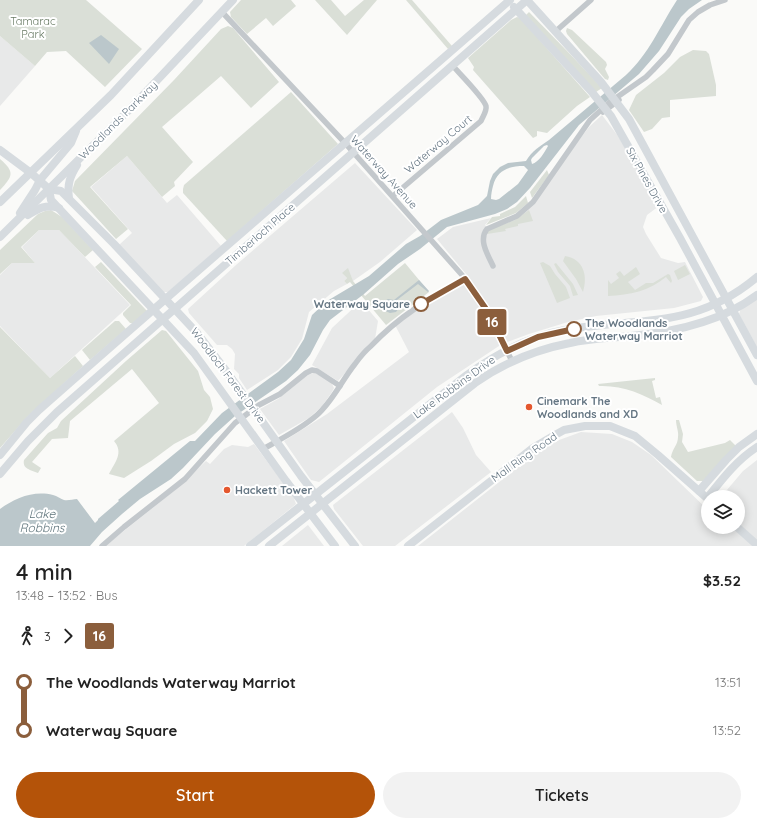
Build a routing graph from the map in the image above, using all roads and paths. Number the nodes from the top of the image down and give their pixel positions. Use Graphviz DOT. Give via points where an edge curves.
graph roads {
  1 [pos="199,0"];
  2 [pos="233,0"];
  3 [pos="509,0"];
  4 [pos="527,0"];
  5 [pos="591,0"];
  6 [pos="725,0"];
  7 [pos="517,9"];
  8 [pos="222,12"];
  9 [pos="556,31"];
  10 [pos="453,66"];
  11 [pos="77,128"];
  12 [pos="345,143"];
  13 [pos="0,150"];
  14 [pos="353,152"];
  15 [pos="82,157"];
  16 [pos="31,173"];
  17 [pos="40,180"];
  18 [pos="49,189"];
  19 [pos="393,196"];
  20 [pos="69,198"];
  21 [pos="673,200"];
  22 [pos="0,202"];
  23 [pos="661,206"];
  24 [pos="59,208"];
  25 [pos="15,222"];
  26 [pos="0,237"];
  27 [pos="493,266"];
  28 [pos="757,277"];
  29 [pos="465,279"];
  30 [pos="757,295"];
  31 [pos="726,298"];
  32 [pos="166,299"];
  33 [pos="716,304"];
  34 [pos="154,308"];
  35 [pos="175,308"];
  36 [pos="733,310"];
  37 [pos="721,315"];
  38 [pos="163,318"];
  39 [pos="507,351"];
  40 [pos="757,355"];
  41 [pos="512,361"];
  42 [pos="757,381"];
  43 [pos="66,386"];
  44 [pos="340,386"];
  45 [pos="443,394"];
  46 [pos="75,396"];
  47 [pos="451,403"];
  48 [pos="757,434"];
  49 [pos="276,441"];
  50 [pos="757,447"];
  51 [pos="263,449"];
  52 [pos="0,455"];
  53 [pos="0,474"];
  54 [pos="714,490"];
  55 [pos="699,492"];
  56 [pos="315,495"];
  57 [pos="302,504"];
  58 [pos="322,504"];
  59 [pos="310,514"];
  60 [pos="745,534"];
  61 [pos="254,545"];
  62 [pos="757,545"];
  63 [pos="102,546"];
  64 [pos="269,546"];
  65 [pos="336,546"];
  66 [pos="355,546"];
  67 [pos="408,546"];
  1 -- 11 [label="street, Woodlands Parkway"];
  2 -- 8 [label="street, Woodlands Parkway"];
  3 -- 7 [label="street, Six Pines Drive"];
  3 -- 12 [label="street, Timberloch Place"];
  4 -- 7 [label="street, Timberloch Place"];
  4 -- 9 [label="street, Six Pines Drive"];
  5 -- 9 [label="street"];
  6 -- 27 [label="street" via="703,8 694,16 668,54 646,77 618,96 588,122 528,208 517,216 488,227 485,231 484,246"];
  7 -- 10 [label="street, Timberloch Place"];
  7 -- 23 [label="street, Six Pines Drive" via="611,116"];
  8 -- 12 [label="street, Waterway Avenue"];
  8 -- 15 [label="street, Woodlands Parkway"];
  9 -- 21 [label="street, Six Pines Drive" via="622,108"];
  10 -- 14 [label="street, Timberloch Place"];
  10 -- 19 [label="street, Waterway Court" via="486,105 481,121"];
  11 -- 16 [label="street, Woodlands Parkway"];
  11 -- 17 [label="street" via="71,143"];
  12 -- 14 [label="street, Waterway Avenue"];
  12 -- 32 [label="street, Timberloch Place"];
  13 -- 16 [label="street, Woodloch Forest Drive"];
  14 -- 19 [label="street, Waterway Avenue"];
  14 -- 35 [label="street, Timberloch Place"];
  15 -- 18 [label="street, Woodlands Parkway"];
  15 -- 20 [label="street" via="70,177"];
  16 -- 17 [label="street, Woodloch Forest Drive"];
  16 -- 22 [label="street, Woodlands Parkway"];
  17 -- 18 [label="street, Woodloch Forest Drive"];
  17 -- 25 [label="street"];
  18 -- 20 [label="street, Woodloch Forest Drive" via="61,191"];
  18 -- 24 [label="street, Woodloch Forest Drive" via="51,200"];
  18 -- 25 [label="street, Woodlands Parkway"];
  19 -- 29 [label="street, Waterway Avenue"];
  20 -- 32 [label="street, Woodloch Forest Drive"];
  21 -- 23 [label="street"];
  21 -- 31 [label="street, Six Pines Drive"];
  23 -- 33 [label="street, Six Pines Drive"];
  24 -- 25 [label="street" via="38,208"];
  24 -- 34 [label="street, Woodloch Forest Drive"];
  25 -- 26 [label="street, Woodlands Parkway"];
  28 -- 31 [label="street, Lake Robbins Drive"];
  29 -- 39 [label="street, Waterway Avenue" via="488,312"];
  29 -- 44 [label="street" via="407,313 372,345"];
  30 -- 36 [label="street, Lake Robbins Drive"];
  31 -- 33 [label="street, Lake Robbins Drive"];
  31 -- 36 [label="street, Six Pines Drive"];
  32 -- 34 [label="street, Timberloch Place"];
  32 -- 35 [label="street, Woodloch Forest Drive"];
  33 -- 37 [label="street, Six Pines Drive"];
  33 -- 39 [label="street, Lake Robbins Drive" via="669,319 556,332"];
  34 -- 38 [label="street, Woodloch Forest Drive"];
  34 -- 43 [label="street, Timberloch Place"];
  35 -- 38 [label="street, Timberloch Place"];
  35 -- 49 [label="street, Woodloch Forest Drive" via="240,389"];
  36 -- 37 [label="street, Lake Robbins Drive"];
  36 -- 40 [label="street, Six Pines Drive"];
  37 -- 41 [label="street, Lake Robbins Drive" via="702,323 664,332 571,342"];
  37 -- 42 [label="street, Six Pines Drive"];
  38 -- 46 [label="street, Timberloch Place"];
  38 -- 51 [label="street, Woodloch Forest Drive" via="194,353"];
  39 -- 41 [label="street, Waterway Avenue"];
  39 -- 45 [label="street, Lake Robbins Drive" via="478,367"];
  41 -- 47 [label="street, Lake Robbins Drive" via="488,374"];
  43 -- 46 [label="street"];
  43 -- 52 [label="street, Timberloch Place" via="27,422"];
  44 -- 49 [label="street" via="317,414"];
  44 -- 63 [label="street" via="317,371 308,372 235,424 185,479"];
  45 -- 47 [label="street"];
  45 -- 56 [label="street, Lake Robbins Drive"];
  46 -- 53 [label="street, Timberloch Place" via="36,432"];
  47 -- 58 [label="street, Lake Robbins Drive"];
  48 -- 55 [label="street" via="739,447"];
  49 -- 51 [label="street"];
  49 -- 56 [label="street, Woodloch Forest Drive"];
  50 -- 54 [label="street" via="745,454"];
  51 -- 57 [label="street, Woodloch Forest Drive"];
  55 -- 67 [label="street, Mall Ring Road" via="635,436 610,426 585,426 564,430 538,445"];
  56 -- 57 [label="street, Lake Robbins Drive"];
  56 -- 58 [label="street, Woodloch Forest Drive"];
  57 -- 59 [label="street, Woodloch Forest Drive"];
  57 -- 61 [label="street, Lake Robbins Drive"];
  58 -- 59 [label="street, Lake Robbins Drive"];
  58 -- 66 [label="street, Woodloch Forest Drive"];
  59 -- 64 [label="street, Lake Robbins Drive"];
  59 -- 65 [label="street, Woodloch Forest Drive"];
  60 -- 62 [label="street"];
}
